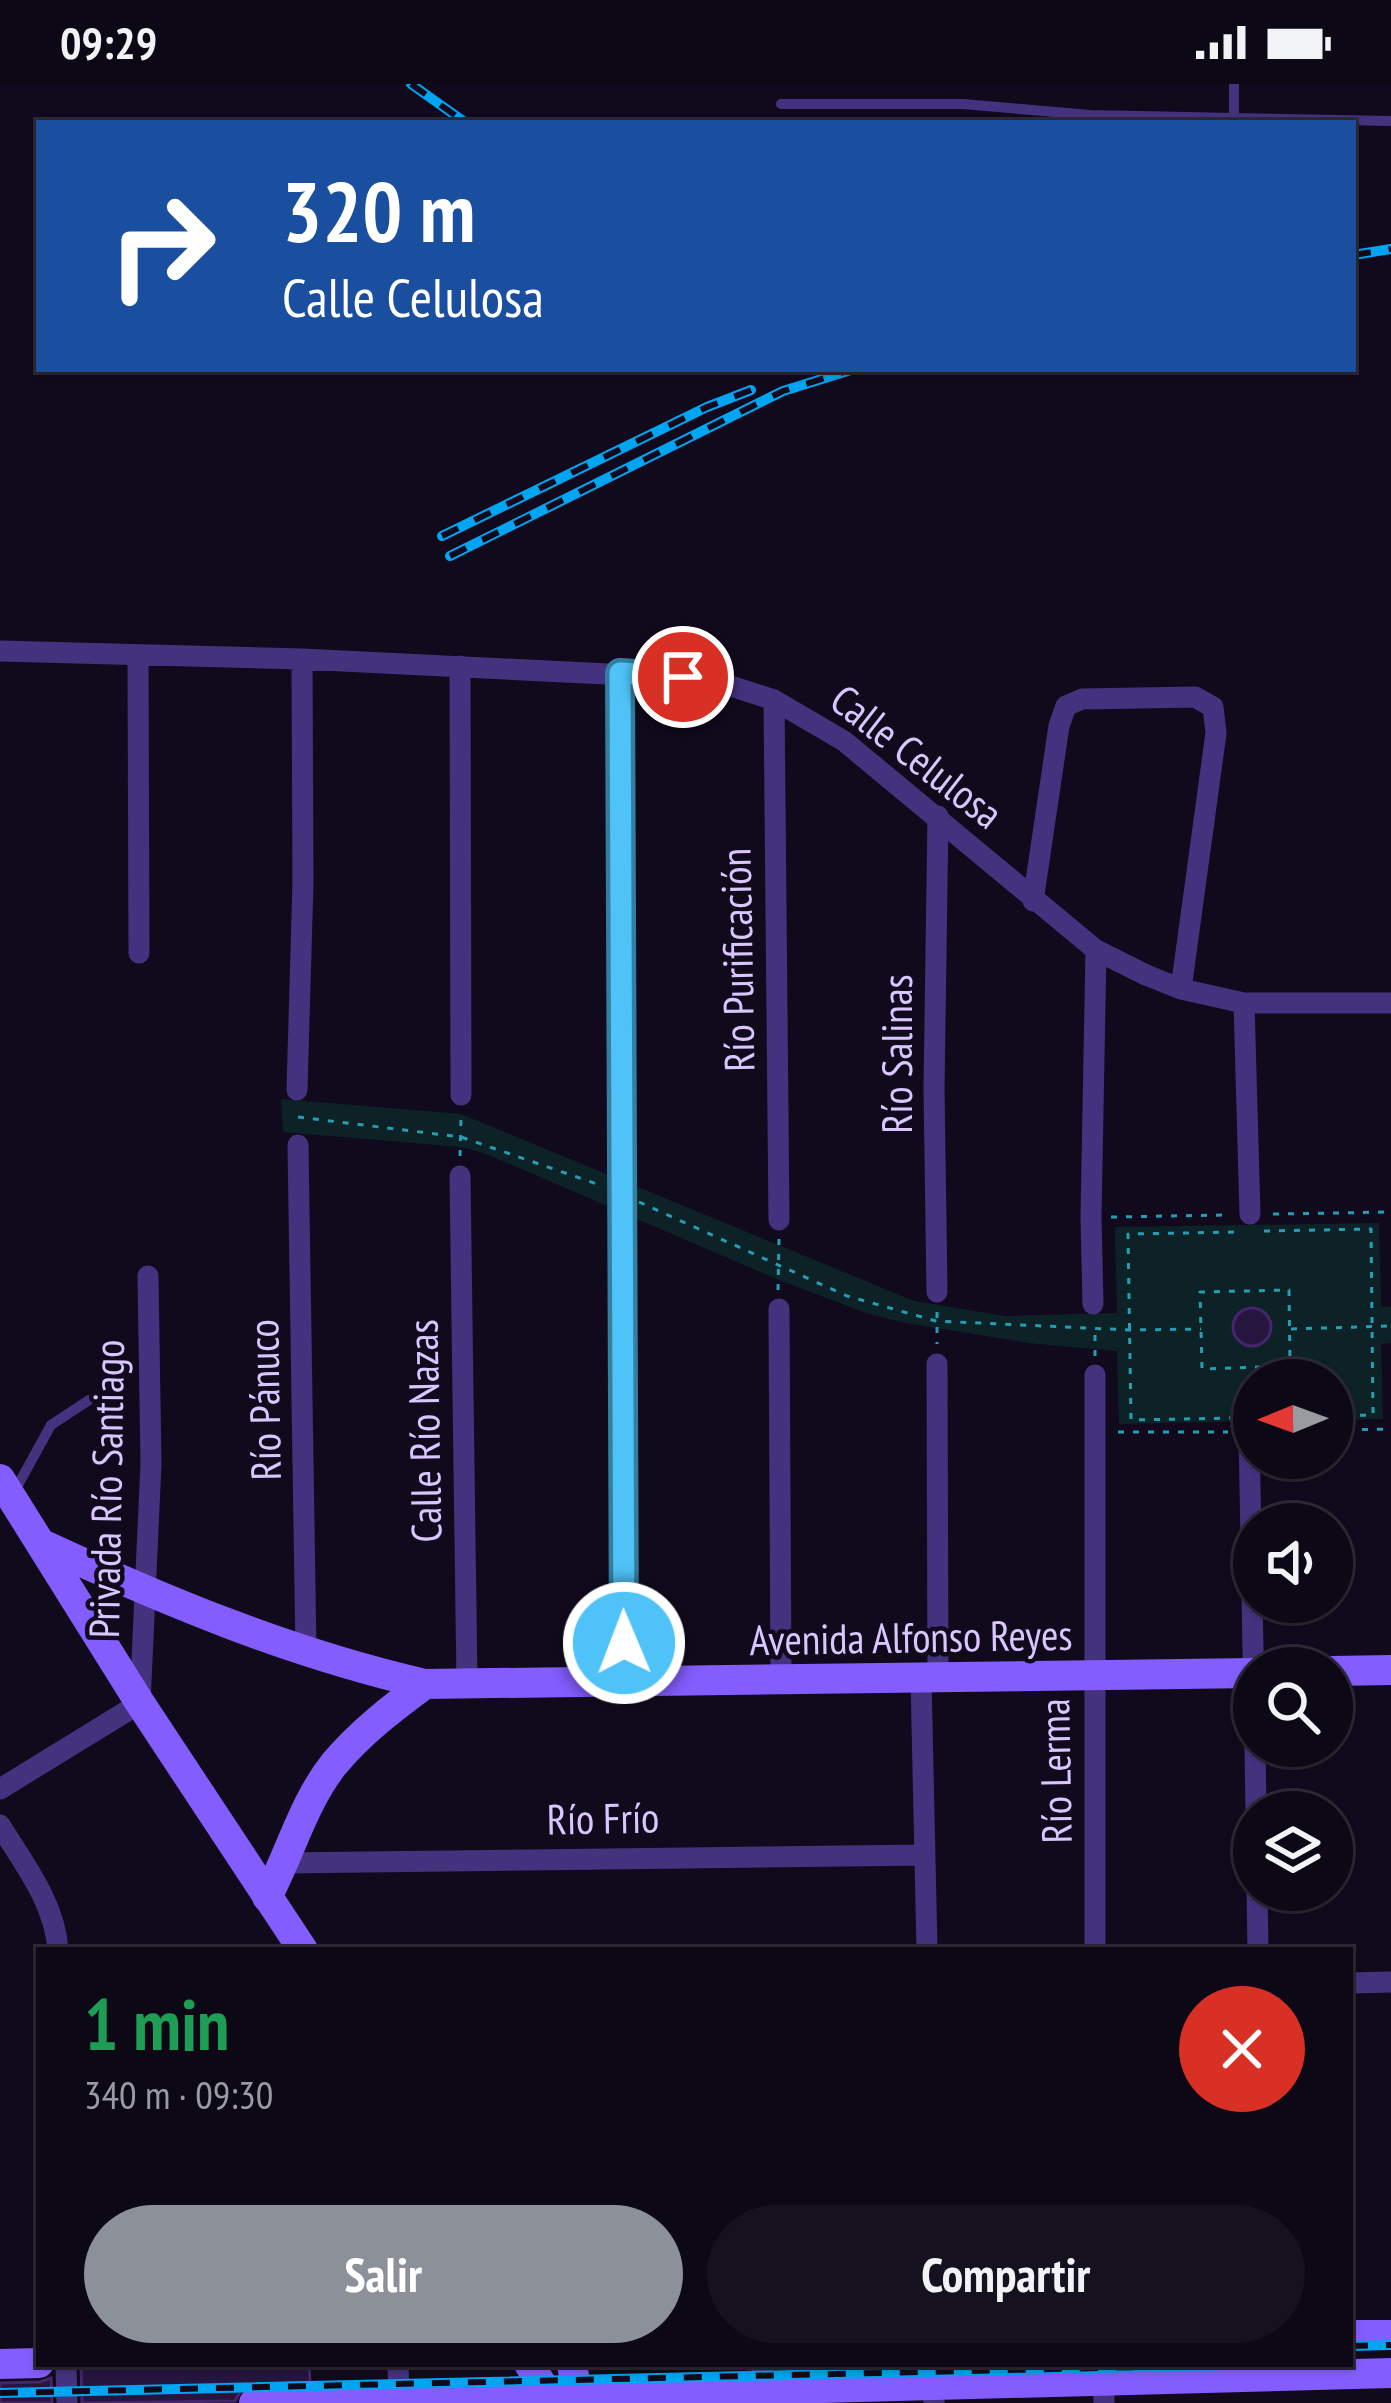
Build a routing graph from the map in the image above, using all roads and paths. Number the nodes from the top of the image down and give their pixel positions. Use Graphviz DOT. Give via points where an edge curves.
graph roads {
  1 [pos="1234,84"];
  2 [pos="781,104"];
  3 [pos="1234,118"];
  4 [pos="1339,120"];
  5 [pos="1356,120"];
  6 [pos="1391,121"];
  7 [pos="0,651"];
  8 [pos="138,655"];
  9 [pos="302,659"];
  10 [pos="460,666"];
  11 [pos="620,673"];
  12 [pos="774,700"];
  13 [pos="938,816"];
  14 [pos="1033,901"];
  15 [pos="1096,950"];
  16 [pos="139,953"];
  17 [pos="1181,989"];
  18 [pos="1244,1003"];
  19 [pos="1391,1003"];
  20 [pos="297,1090"];
  21 [pos="461,1095"];
  22 [pos="298,1117"];
  23 [pos="461,1137"];
  24 [pos="298,1145"];
  25 [pos="460,1176"];
  26 [pos="620,1192"];
  27 [pos="1250,1214"];
  28 [pos="779,1220"];
  29 [pos="1371,1229"];
  30 [pos="1128,1234"];
  31 [pos="778,1267"];
  32 [pos="148,1276"];
  33 [pos="937,1292"];
  34 [pos="1093,1304"];
  35 [pos="778,1309"];
  36 [pos="936,1321"];
  37 [pos="1391,1325"];
  38 [pos="1371,1326"];
  39 [pos="1095,1328"];
  40 [pos="1201,1329"];
  41 [pos="1289,1329"];
  42 [pos="1130,1330"];
  43 [pos="938,1364"];
  44 [pos="1095,1375"];
  45 [pos="89,1400"];
  46 [pos="1353,1415"];
  47 [pos="1233,1425"];
  48 [pos="1233,1425"];
  49 [pos="1391,1429"];
  50 [pos="1353,1430"];
  51 [pos="1094,1432"];
  52 [pos="1244,1479"];
  53 [pos="6,1488"];
  54 [pos="40,1544"];
  55 [pos="146,1593"];
  56 [pos="1253,1647"];
  57 [pos="306,1653"];
  58 [pos="1391,1670"];
  59 [pos="1353,1671"];
  60 [pos="1233,1674"];
  61 [pos="1093,1677"];
  62 [pos="929,1678"];
  63 [pos="781,1681"];
  64 [pos="424,1684"];
  65 [pos="467,1684"];
  66 [pos="625,1684"];
  67 [pos="140,1703"];
  68 [pos="0,1789"];
  69 [pos="0,1825"];
  70 [pos="925,1855"];
  71 [pos="283,1863"];
  72 [pos="267,1897"];
  73 [pos="1257,1911"];
  74 [pos="58,1947"];
  75 [pos="301,1947"];
  76 [pos="927,1947"];
  77 [pos="1095,1947"];
  78 [pos="1258,1947"];
  79 [pos="1391,1982"];
  80 [pos="1353,1983"];
  81 [pos="1353,2335"];
  82 [pos="1391,2335"];
  83 [pos="36,2363"];
  84 [pos="0,2365"];
  85 [pos="66,2367"];
  86 [pos="398,2367"];
  87 [pos="533,2367"];
  88 [pos="1391,2373"];
  89 [pos="1269,2381"];
  90 [pos="1104,2382"];
  91 [pos="934,2384"];
  92 [pos="762,2385"];
  93 [pos="566,2392"];
  94 [pos="399,2401"];
  95 [pos="67,2403"];
  96 [pos="254,2403"];
  1 -- 3 [label="lane"];
  2 -- 3 [label="lane"];
  3 -- 4 [label="lane"];
  5 -- 6 [label="lane"];
  7 -- 8 [label="street, Calle Celulosa"];
  8 -- 9 [label="street, Calle Celulosa"];
  8 -- 16 [label="street"];
  9 -- 10 [label="street, Calle Celulosa"];
  9 -- 20 [label="street"];
  10 -- 11 [label="street, Calle Celulosa"];
  10 -- 21 [label="street"];
  11 -- 12 [label="street, Calle Celulosa" via="709,679"];
  11 -- 26 [label="street"];
  12 -- 13 [label="street, Calle Celulosa" via="844,741"];
  12 -- 28 [label="street, Río Purificación"];
  13 -- 14 [label="street, Calle Celulosa"];
  13 -- 33 [label="street, Río Salinas"];
  14 -- 15 [label="street, Calle Celulosa"];
  14 -- 17 [label="street" via="1066,706 1082,699 1196,698 1213,707 1216,734"];
  15 -- 17 [label="street, Calle Celulosa"];
  15 -- 34 [label="street"];
  17 -- 18 [label="street, Calle Celulosa"];
  18 -- 19 [label="street, Calle Celulosa"];
  18 -- 27 [label="street"];
  20 -- 22 [label="path"];
  21 -- 23 [label="path"];
  22 -- 23 [label="path"];
  22 -- 24 [label="path"];
  23 -- 25 [label="path"];
  23 -- 26 [label="path"];
  24 -- 57 [label="street, Río Pánuco"];
  25 -- 65 [label="street, Calle Río Nazas"];
  26 -- 31 [label="path"];
  26 -- 66 [label="street"];
  28 -- 31 [label="path"];
  29 -- 38 [label="path"];
  30 -- 42 [label="path"];
  31 -- 35 [label="path"];
  31 -- 36 [label="path"];
  32 -- 55 [label="street, Privada Río Santiago"];
  33 -- 36 [label="path"];
  35 -- 63 [label="street"];
  36 -- 39 [label="path"];
  36 -- 43 [label="path"];
  37 -- 38 [label="path"];
  38 -- 41 [label="path"];
  38 -- 46 [label="path" via="1373,1415"];
  39 -- 42 [label="path"];
  39 -- 44 [label="path"];
  40 -- 41 [label="path" via="1200,1292 1288,1290"];
  40 -- 41 [label="path" via="1202,1369 1290,1366"];
  40 -- 42 [label="path"];
  42 -- 47 [label="path" via="1131,1420"];
  43 -- 62 [label="street"];
  44 -- 51 [label="street, Río Lerma"];
  45 -- 53 [label="lane" via="51,1425"];
  48 -- 51 [label="path"];
  49 -- 50 [label="path"];
  51 -- 61 [label="street, Río Lerma"];
  52 -- 56 [label="street"];
  53 -- 54 [label="street"];
  54 -- 55 [label="street, Avenida Alfonso Reyes"];
  54 -- 67 [label="street"];
  55 -- 57 [label="street, Avenida Alfonso Reyes"];
  55 -- 67 [label="street, Privada Río Santiago"];
  57 -- 64 [label="street, Avenida Alfonso Reyes"];
  58 -- 59 [label="street"];
  60 -- 61 [label="street, Avenida Alfonso Reyes"];
  61 -- 62 [label="street, Avenida Alfonso Reyes"];
  61 -- 77 [label="street, Río Lerma"];
  62 -- 63 [label="street, Avenida Alfonso Reyes"];
  62 -- 70 [label="street"];
  63 -- 66 [label="street, Avenida Alfonso Reyes"];
  64 -- 65 [label="street, Avenida Alfonso Reyes"];
  64 -- 71 [label="street" via="332,1766"];
  65 -- 66 [label="street, Avenida Alfonso Reyes"];
  67 -- 68 [label="street"];
  67 -- 72 [label="street"];
  69 -- 74 [label="street" via="46,1900"];
  70 -- 71 [label="street, Río Frío"];
  70 -- 76 [label="street"];
  71 -- 72 [label="street"];
  72 -- 75 [label="street"];
  73 -- 78 [label="street"];
  79 -- 80 [label="street"];
  81 -- 82 [label="street"];
  83 -- 84 [label="street"];
  85 -- 95 [label="street"];
  86 -- 94 [label="street"];
  87 -- 93 [label="street"];
  88 -- 89 [label="street"];
  89 -- 90 [label="street"];
  90 -- 91 [label="street"];
  91 -- 92 [label="street"];
  92 -- 93 [label="street"];
  93 -- 94 [label="street"];
  94 -- 96 [label="street"];
}
